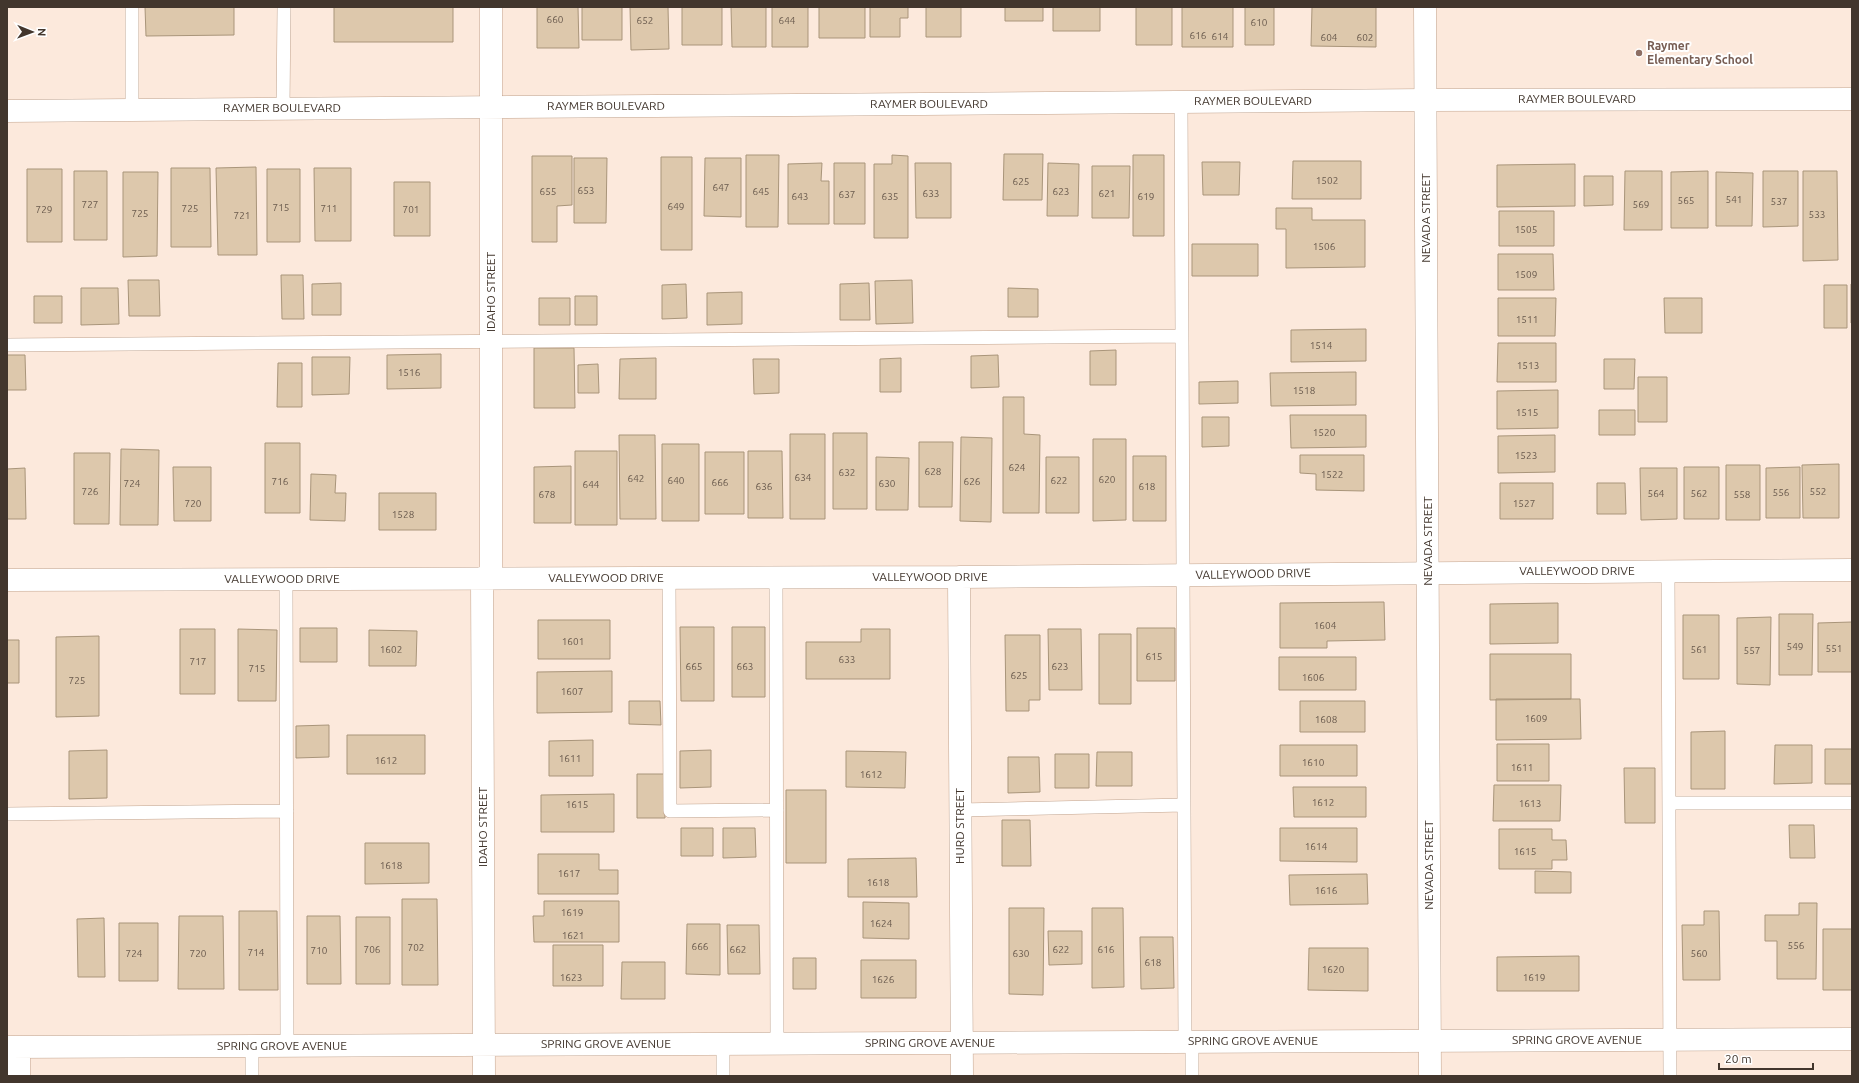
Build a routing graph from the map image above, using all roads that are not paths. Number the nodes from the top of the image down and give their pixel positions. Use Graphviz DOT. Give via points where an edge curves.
graph roads {
  1 [pos="132,7"];
  2 [pos="284,7"];
  3 [pos="491,7"];
  4 [pos="1425,7"];
  5 [pos="1852,99"];
  6 [pos="1426,100"];
  7 [pos="1181,102"];
  8 [pos="491,107"];
  9 [pos="283,108"];
  10 [pos="132,110"];
  11 [pos="7,111"];
  12 [pos="1182,336"];
  13 [pos="491,341"];
  14 [pos="7,345"];
  15 [pos="1852,570"];
  16 [pos="1668,571"];
  17 [pos="1428,572"];
  18 [pos="1183,574"];
  19 [pos="776,577"];
  20 [pos="959,577"];
  21 [pos="486,578"];
  22 [pos="669,578"];
  23 [pos="286,579"];
  24 [pos="7,580"];
  25 [pos="1852,802"];
  26 [pos="1669,803"];
  27 [pos="1184,805"];
  28 [pos="777,810"];
  29 [pos="960,810"];
  30 [pos="286,811"];
  31 [pos="7,814"];
  32 [pos="1852,1039"];
  33 [pos="1430,1040"];
  34 [pos="1670,1040"];
  35 [pos="1188,1042"];
  36 [pos="961,1043"];
  37 [pos="723,1044"];
  38 [pos="777,1044"];
  39 [pos="484,1045"];
  40 [pos="252,1046"];
  41 [pos="287,1046"];
  42 [pos="13,1047"];
  43 [pos="20,1076"];
  44 [pos="252,1076"];
  45 [pos="484,1076"];
  46 [pos="723,1076"];
  47 [pos="962,1076"];
  48 [pos="1192,1076"];
  49 [pos="1430,1076"];
  50 [pos="1670,1076"];
  1 -- 10 [label="lane"];
  2 -- 9 [label="lane"];
  3 -- 8 [label="street, IDAHO STREET"];
  4 -- 6 [label="street, NEVADA STREET"];
  5 -- 6 [label="street, RAYMER BOULEVARD"];
  6 -- 7 [label="street, RAYMER BOULEVARD"];
  6 -- 17 [label="street, NEVADA STREET"];
  7 -- 8 [label="street, RAYMER BOULEVARD"];
  7 -- 12 [label="lane"];
  8 -- 9 [label="street, RAYMER BOULEVARD"];
  8 -- 13 [label="street, IDAHO STREET"];
  9 -- 10 [label="street, RAYMER BOULEVARD"];
  10 -- 11 [label="street, RAYMER BOULEVARD"];
  12 -- 13 [label="lane"];
  12 -- 18 [label="lane"];
  13 -- 14 [label="lane"];
  13 -- 21 [label="street, IDAHO STREET"];
  15 -- 16 [label="street, VALLEYWOOD DRIVE"];
  16 -- 17 [label="street, VALLEYWOOD DRIVE"];
  16 -- 26 [label="lane"];
  17 -- 18 [label="street, VALLEYWOOD DRIVE"];
  17 -- 33 [label="street, NEVADA STREET"];
  18 -- 20 [label="street, VALLEYWOOD DRIVE"];
  18 -- 27 [label="lane"];
  19 -- 20 [label="street, VALLEYWOOD DRIVE"];
  19 -- 22 [label="street, VALLEYWOOD DRIVE"];
  19 -- 28 [label="lane"];
  20 -- 29 [label="street, HURD STREET"];
  21 -- 22 [label="street, VALLEYWOOD DRIVE"];
  21 -- 23 [label="street, VALLEYWOOD DRIVE"];
  21 -- 39 [label="street, IDAHO STREET"];
  22 -- 28 [label="lane" via="670,811"];
  23 -- 24 [label="street, VALLEYWOOD DRIVE"];
  23 -- 30 [label="lane"];
  25 -- 26 [label="lane"];
  26 -- 34 [label="lane"];
  27 -- 29 [label="lane"];
  27 -- 35 [label="lane"];
  28 -- 38 [label="lane"];
  29 -- 36 [label="street, HURD STREET"];
  30 -- 31 [label="lane"];
  30 -- 41 [label="lane"];
  32 -- 34 [label="street, SPRING GROVE AVENUE"];
  33 -- 34 [label="street, SPRING GROVE AVENUE"];
  33 -- 35 [label="street, SPRING GROVE AVENUE"];
  33 -- 49 [label="street, NEVADA STREET"];
  34 -- 50 [label="lane"];
  35 -- 36 [label="street, SPRING GROVE AVENUE"];
  35 -- 48 [label="lane"];
  36 -- 38 [label="street, SPRING GROVE AVENUE"];
  36 -- 47 [label="street, HURD STREET"];
  37 -- 38 [label="street, SPRING GROVE AVENUE"];
  37 -- 39 [label="street, SPRING GROVE AVENUE"];
  37 -- 46 [label="lane"];
  39 -- 41 [label="street, SPRING GROVE AVENUE"];
  39 -- 45 [label="street, IDAHO STREET"];
  40 -- 41 [label="street, SPRING GROVE AVENUE"];
  40 -- 42 [label="street, SPRING GROVE AVENUE"];
  40 -- 44 [label="lane"];
  42 -- 43 [label="street"];
}
